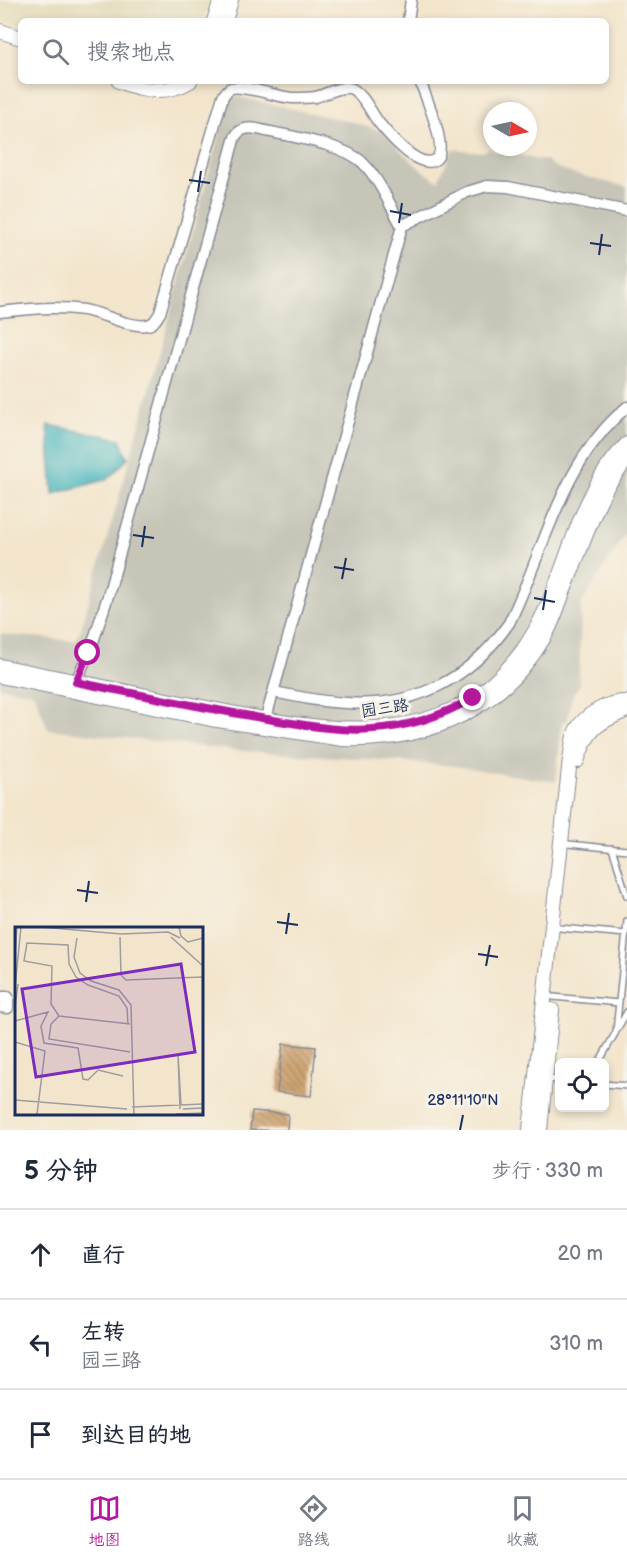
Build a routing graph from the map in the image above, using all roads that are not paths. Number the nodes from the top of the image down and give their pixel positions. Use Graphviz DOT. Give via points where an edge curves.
graph roads {
  1 [pos="221,0"];
  2 [pos="231,0"];
  3 [pos="411,0"];
  4 [pos="215,18"];
  5 [pos="226,18"];
  6 [pos="408,18"];
  7 [pos="0,31"];
  8 [pos="18,37"];
  9 [pos="0,40"];
  10 [pos="18,46"];
  11 [pos="128,84"];
  12 [pos="185,84"];
  13 [pos="421,84"];
  14 [pos="627,211"];
  15 [pos="402,226"];
  16 [pos="0,312"];
  17 [pos="627,407"];
  18 [pos="627,444"];
  19 [pos="627,459"];
  20 [pos="0,666"];
  21 [pos="0,676"];
  22 [pos="76,682"];
  23 [pos="274,692"];
  24 [pos="627,702"];
  25 [pos="627,710"];
  26 [pos="266,718"];
  27 [pos="568,844"];
  28 [pos="612,848"];
  29 [pos="627,850"];
  30 [pos="627,896"];
  31 [pos="627,921"];
  32 [pos="560,928"];
  33 [pos="626,934"];
  34 [pos="0,996"];
  35 [pos="554,997"];
  36 [pos="619,1003"];
  37 [pos="0,1007"];
  38 [pos="627,1012"];
  39 [pos="616,1032"];
  40 [pos="601,1058"];
  41 [pos="553,1079"];
  42 [pos="609,1084"];
  43 [pos="627,1086"];
  44 [pos="530,1130"];
  45 [pos="540,1130"];
  1 -- 4 [label="main road"];
  2 -- 5 [label="main road"];
  3 -- 6 [label="street"];
  7 -- 8 [label="main road"];
  9 -- 10 [label="main road"];
  11 -- 12 [label="main road" via="161,91"];
  13 -- 16 [label="street" via="440,145 440,154 429,163 405,151 352,88 294,98 238,87 228,89 155,322 134,324 85,310 53,307"];
  14 -- 15 [label="street" via="487,186 467,192"];
  15 -- 22 [label="street" via="371,173 348,153 252,128 235,136 108,596"];
  15 -- 23 [label="street"];
  17 -- 23 [label="street" via="596,438 570,476 509,623 476,662 430,690 380,703 348,703"];
  18 -- 26 [label="main road, 园三路" via="592,492 533,634 511,665 487,689 443,714 372,730"];
  19 -- 21 [label="main road, 园三路" via="600,500 550,625 536,650 510,682 490,698 439,725 395,737 343,739 211,719"];
  20 -- 22 [label="main road, 园三路"];
  22 -- 26 [label="main road, 园三路"];
  23 -- 26 [label="street"];
  24 -- 44 [label="main road" via="596,710 576,731"];
  25 -- 27 [label="main road" via="603,720 585,738 577,761"];
  27 -- 28 [label="lane"];
  27 -- 32 [label="main road"];
  28 -- 29 [label="lane"];
  28 -- 30 [label="lane"];
  31 -- 33 [label="lane"];
  32 -- 33 [label="lane"];
  32 -- 35 [label="main road"];
  33 -- 36 [label="lane"];
  34 -- 37 [label="street" via="8,997 8,1008"];
  35 -- 36 [label="lane"];
  35 -- 41 [label="main road"];
  36 -- 39 [label="lane"];
  38 -- 39 [label="lane"];
  39 -- 40 [label="lane"];
  41 -- 45 [label="main road"];
  42 -- 43 [label="lane"];
}
